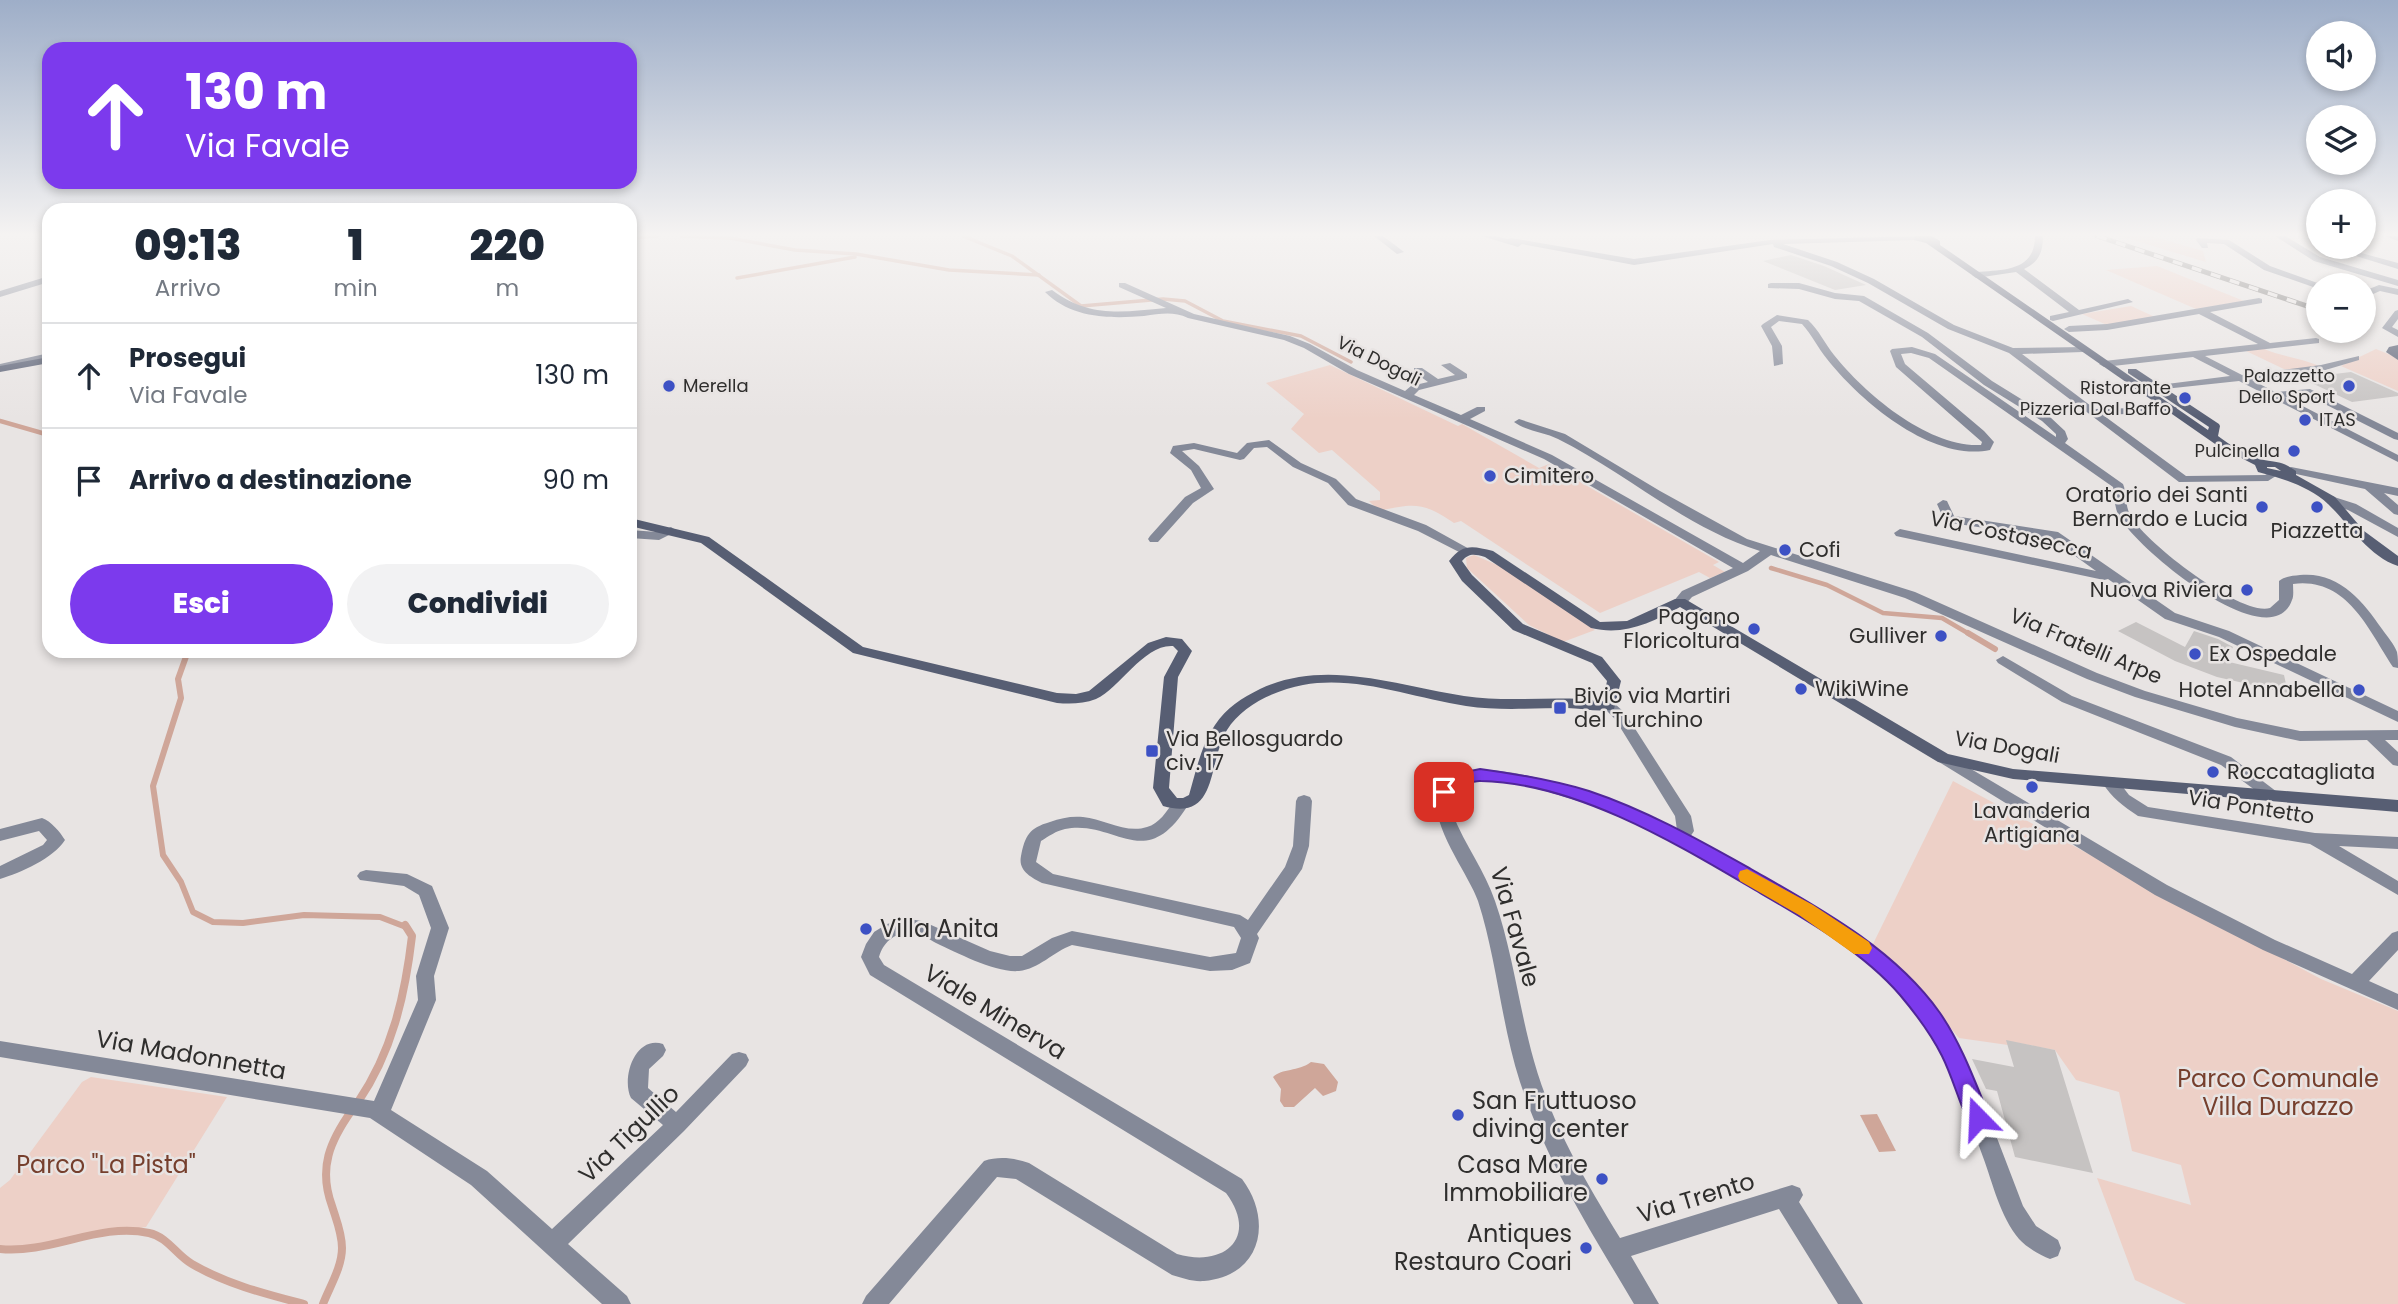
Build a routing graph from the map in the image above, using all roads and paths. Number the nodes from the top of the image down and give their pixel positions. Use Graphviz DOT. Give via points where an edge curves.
graph roads {
  1 [pos="1057,297"];
  2 [pos="1149,297"];
  3 [pos="1846,297"];
  4 [pos="1899,297"];
  5 [pos="2012,297"];
  6 [pos="2018,297"];
  7 [pos="2055,297"];
  8 [pos="2259,301"];
  9 [pos="2128,302"];
  10 [pos="1177,309"];
  11 [pos="2200,311"];
  12 [pos="2077,313"];
  13 [pos="2398,313"];
  14 [pos="2053,318"];
  15 [pos="2069,330"];
  16 [pos="2398,334"];
  17 [pos="2306,342"];
  18 [pos="2269,346"];
  19 [pos="2398,348"];
  20 [pos="2083,349"];
  21 [pos="2012,351"];
  22 [pos="2194,354"];
  23 [pos="2398,357"];
  24 [pos="2356,358"];
  25 [pos="42,359"];
  26 [pos="2119,362"];
  27 [pos="2104,363"];
  28 [pos="1779,364"];
  29 [pos="1446,365"];
  30 [pos="0,368"];
  31 [pos="1418,370"];
  32 [pos="2239,377"];
  33 [pos="1437,383"];
  34 [pos="2159,388"];
  35 [pos="2272,395"];
  36 [pos="1406,396"];
  37 [pos="1480,409"];
  38 [pos="2172,409"];
  39 [pos="2091,412"];
  40 [pos="1461,420"];
  41 [pos="2363,420"];
  42 [pos="1520,422"];
  43 [pos="2329,424"];
  44 [pos="2212,436"];
  45 [pos="2398,438"];
  46 [pos="2059,443"];
  47 [pos="2397,458"];
  48 [pos="2260,463"];
  49 [pos="2290,473"];
  50 [pos="2273,474"];
  51 [pos="2369,485"];
  52 [pos="2398,492"];
  53 [pos="2331,500"];
  54 [pos="1943,504"];
  55 [pos="2398,511"];
  56 [pos="637,524"];
  57 [pos="671,531"];
  58 [pos="1900,533"];
  59 [pos="2398,533"];
  60 [pos="637,534"];
  61 [pos="1154,539"];
  62 [pos="1467,551"];
  63 [pos="1767,552"];
  64 [pos="2398,562"];
  65 [pos="1743,568"];
  66 [pos="2112,578"];
  67 [pos="1680,602"];
  68 [pos="2003,660"];
  69 [pos="2398,664"];
  70 [pos="1609,706"];
  71 [pos="2398,717"];
  72 [pos="2398,736"];
  73 [pos="2373,737"];
  74 [pos="1943,758"];
  75 [pos="2398,761"];
  76 [pos="2110,782"];
  77 [pos="2273,795"];
  78 [pos="1304,801"];
  79 [pos="1180,805"];
  80 [pos="2398,806"];
  81 [pos="0,835"];
  82 [pos="1681,838"];
  83 [pos="2315,839"];
  84 [pos="2398,843"];
  85 [pos="0,873"];
  86 [pos="366,876"];
  87 [pos="2398,889"];
  88 [pos="1249,932"];
  89 [pos="2398,938"];
  90 [pos="2355,983"];
  91 [pos="2398,1002"];
  92 [pos="0,1049"];
  93 [pos="656,1050"];
  94 [pos="739,1060"];
  95 [pos="376,1112"];
  96 [pos="677,1125"];
  97 [pos="552,1244"];
  98 [pos="2050,1248"];
  99 [pos="1616,1250"];
  100 [pos="619,1304"];
  101 [pos="874,1304"];
  102 [pos="1647,1304"];
  103 [pos="1851,1304"];
  1 -- 10 [label="street" via="1099,314 1134,316"];
  2 -- 10 [label="street, Via Dogali"];
  3 -- 46 [label="street" via="1861,298 1925,335 2054,425 2061,433"];
  4 -- 21 [label="street" via="1951,327"];
  5 -- 20 [label="street"];
  6 -- 14 [label="street"];
  7 -- 12 [label="street"];
  8 -- 11 [label="street"];
  9 -- 12 [label="street"];
  10 -- 36 [label="street, Via Dogali" via="1216,324 1287,338"];
  11 -- 15 [label="street"];
  11 -- 18 [label="street"];
  12 -- 14 [label="street"];
  13 -- 16 [label="street" via="2387,328"];
  14 -- 15 [label="street"];
  15 -- 26 [label="street"];
  17 -- 18 [label="street"];
  18 -- 22 [label="street"];
  19 -- 23 [label="street" via="2391,352"];
  20 -- 21 [label="street"];
  20 -- 27 [label="street"];
  21 -- 39 [label="street"];
  22 -- 26 [label="street"];
  22 -- 32 [label="street"];
  24 -- 32 [label="street" via="2322,368"];
  25 -- 30 [label="street"];
  26 -- 27 [label="street"];
  26 -- 34 [label="street"];
  27 -- 38 [label="street"];
  28 -- 46 [label="street" via="1777,345 1766,326 1777,318 1805,322 1844,372 1914,429 1969,451 1986,448 1988,442 1980,433 1895,356 1899,350 1922,351"];
  29 -- 33 [label="street" via="1463,376"];
  31 -- 33 [label="street"];
  32 -- 34 [label="street"];
  32 -- 35 [label="street"];
  33 -- 36 [label="street" via="1415,388"];
  34 -- 44 [label="street" via="2215,426"];
  35 -- 41 [label="street" via="2306,391"];
  35 -- 43 [label="street"];
  36 -- 40 [label="street, Via Dogali"];
  37 -- 40 [label="street"];
  38 -- 39 [label="street"];
  38 -- 44 [label="street"];
  39 -- 50 [label="street" via="2183,480 2268,478"];
  40 -- 65 [label="street, Via Dogali" via="1548,457"];
  41 -- 43 [label="street"];
  41 -- 45 [label="street"];
  42 -- 63 [label="street, Via Fratelli Arpe" via="1561,436 1656,494"];
  43 -- 47 [label="street"];
  44 -- 48 [label="street"];
  46 -- 69 [label="street" via="2119,486 2124,516 2150,545 2228,602 2264,614 2277,611 2286,600 2286,581 2330,584 2352,595"];
  48 -- 49 [label="street" via="2278,464"];
  48 -- 50 [label="street" via="2259,467"];
  49 -- 50 [label="street"];
  49 -- 51 [label="street"];
  49 -- 53 [label="street"];
  51 -- 52 [label="street"];
  51 -- 55 [label="street"];
  53 -- 59 [label="street"];
  53 -- 64 [label="street" via="2353,527"];
  54 -- 66 [label="street, Via Costasecca" via="1949,519 2054,535"];
  56 -- 57 [label="street"];
  57 -- 60 [label="street" via="659,536"];
  57 -- 79 [label="street" via="722,550 858,650 1057,698 1091,696 1149,646 1179,644 1185,651 1171,677 1161,788 1169,802"];
  58 -- 66 [label="street, Via Costasecca"];
  61 -- 62 [label="street" via="1189,500 1208,489 1195,468 1176,453 1177,448 1194,446 1240,457 1251,445 1264,443 1332,481 1352,502 1422,528"];
  62 -- 67 [label="street" via="1489,554 1606,628 1628,627"];
  62 -- 70 [label="street" via="1455,562 1518,627 1606,668 1614,681"];
  63 -- 65 [label="street"];
  63 -- 73 [label="street, Via Fratelli Arpe" via="1910,595 2092,676 2193,710 2300,736"];
  65 -- 67 [label="street" via="1687,594"];
  66 -- 71 [label="street, Via Costasecca" via="2170,616 2224,634"];
  67 -- 74 [label="street, Via Dogali"];
  68 -- 77 [label="street" via="2067,699 2226,761"];
  70 -- 79 [label="street" via="1465,701 1351,678 1292,682 1265,691 1227,719 1218,732 1196,797"];
  70 -- 82 [label="street" via="1624,722 1682,816 1686,831"];
  72 -- 73 [label="street, Via Fratelli Arpe"];
  73 -- 75 [label="street"];
  74 -- 76 [label="street, Via Dogali" via="2013,774"];
  74 -- 90 [label="street" via="2161,890"];
  76 -- 77 [label="street, Via Dogali"];
  76 -- 83 [label="street, Via Pontetto" via="2123,799 2144,812"];
  77 -- 80 [label="street, Via Dogali"];
  78 -- 88 [label="street" via="1301,846 1293,869"];
  79 -- 88 [label="street" via="1161,827 1145,834 1061,822 1034,838 1028,862 1048,879 1240,922"];
  81 -- 85 [label="street" via="41,824 57,840 49,849"];
  82 -- 98 [label="street" via="1806,910 1883,961 1932,1019 1952,1053 2014,1212 2028,1233"];
  82 -- 99 [label="street, Via Favale" via="1585,796 1491,776 1462,778 1444,792 1440,804 1486,900 1531,1084 1571,1177"];
  83 -- 84 [label="street, Via Pontetto"];
  83 -- 87 [label="street"];
  86 -- 95 [label="street" via="407,880 426,891 440,928 425,976 427,1000"];
  88 -- 101 [label="street, Viale Minerva" via="1244,958 1210,964 1072,938 1020,964 1004,963 916,926 898,927 881,936 870,957 877,970 1234,1186 1252,1218 1247,1242 1231,1262 1192,1270 1172,1264 1021,1170 992,1168"];
  89 -- 90 [label="street"];
  90 -- 91 [label="street"];
  92 -- 95 [label="street, Via Madonnetta"];
  93 -- 96 [label="street" via="641,1060 636,1070 638,1092"];
  94 -- 96 [label="street, Via Tigullio"];
  95 -- 97 [label="street" via="479,1178"];
  96 -- 97 [label="street, Via Tigullio"];
  97 -- 100 [label="street"];
  99 -- 102 [label="street, Via Favale"];
  99 -- 103 [label="street, Via Trento" via="1788,1196"];
}
